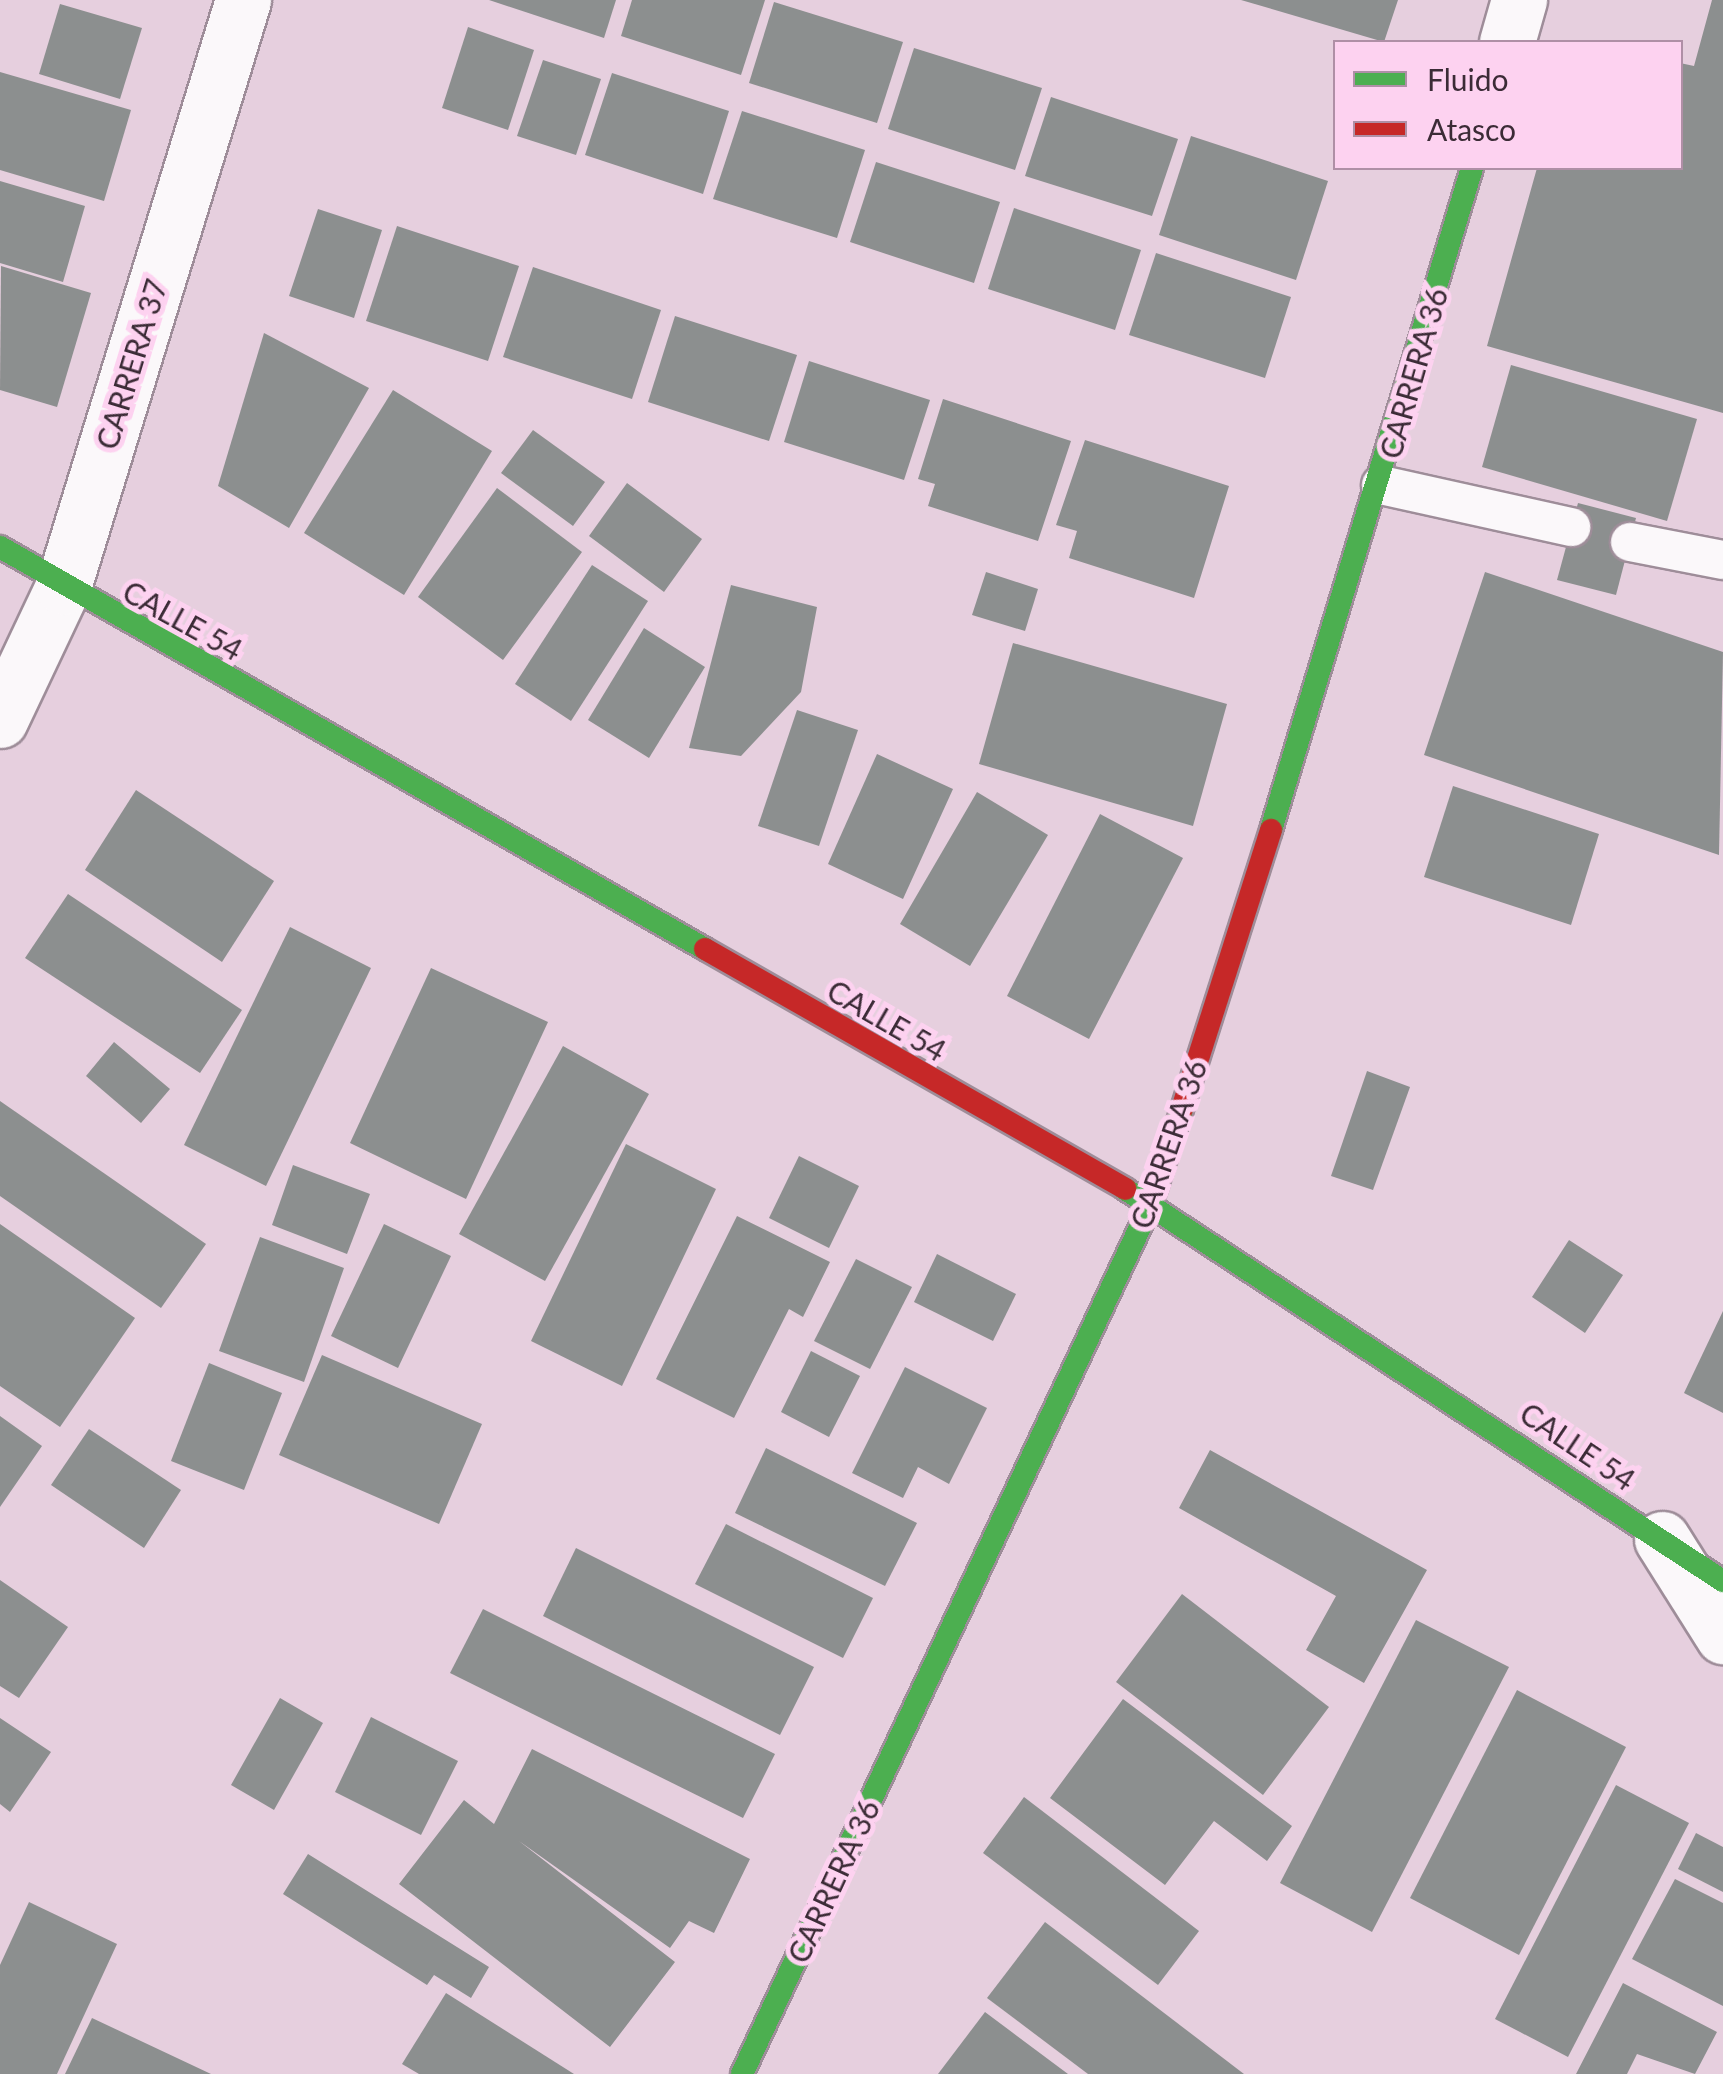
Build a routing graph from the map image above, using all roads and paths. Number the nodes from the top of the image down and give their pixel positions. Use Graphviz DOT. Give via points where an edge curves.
graph roads {
  1 [pos="243,0"];
  2 [pos="1519,0"];
  3 [pos="1508,40"];
  4 [pos="1471,170"];
  5 [pos="1382,484"];
  6 [pos="1571,527"];
  7 [pos="1630,542"];
  8 [pos="0,547"];
  9 [pos="1723,560"];
  10 [pos="62,588"];
  11 [pos="0,720"];
  12 [pos="1151,1204"];
  13 [pos="1662,1539"];
  14 [pos="1723,1581"];
  15 [pos="1723,1636"];
  16 [pos="742,2074"];
  1 -- 10 [label="street, CARRERA 37"];
  2 -- 3 [label="street"];
  4 -- 5 [label="street, CARRERA 36"];
  5 -- 6 [label="lane"];
  5 -- 12 [label="street, CARRERA 36"];
  7 -- 9 [label="lane"];
  8 -- 10 [label="street, CALLE 54"];
  10 -- 11 [label="street, CARRERA 37"];
  10 -- 12 [label="street, CALLE 54"];
  12 -- 13 [label="street, CALLE 54"];
  12 -- 16 [label="street, CARRERA 36"];
  13 -- 14 [label="street, CALLE 54"];
  13 -- 15 [label="street"];
}
